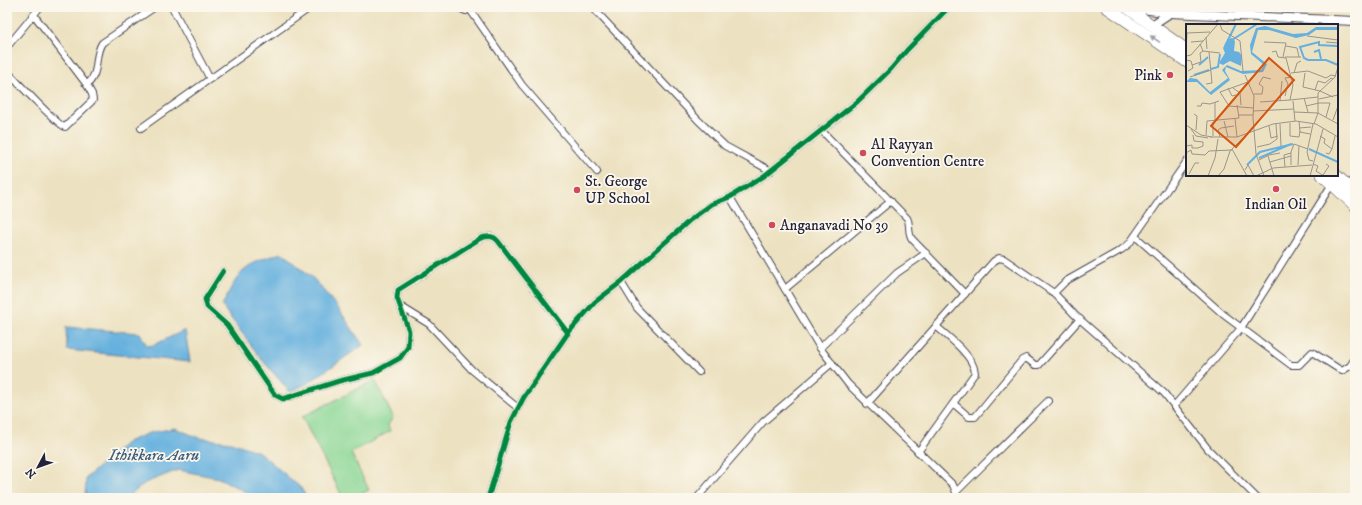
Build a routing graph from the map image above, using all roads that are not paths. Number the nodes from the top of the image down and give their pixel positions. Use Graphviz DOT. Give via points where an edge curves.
graph roads {
  1 [pos="40,7"];
  2 [pos="155,7"];
  3 [pos="172,7"];
  4 [pos="311,7"];
  5 [pos="457,7"];
  6 [pos="470,7"];
  7 [pos="592,7"];
  8 [pos="949,7"];
  9 [pos="1106,7"];
  10 [pos="1126,7"];
  11 [pos="1129,7"];
  12 [pos="1170,13"];
  13 [pos="34,16"];
  14 [pos="1355,21"];
  15 [pos="1152,25"];
  16 [pos="7,47"];
  17 [pos="1186,49"];
  18 [pos="1186,61"];
  19 [pos="7,71"];
  20 [pos="210,79"];
  21 [pos="87,85"];
  22 [pos="141,128"];
  23 [pos="821,130"];
  24 [pos="1186,161"];
  25 [pos="771,171"];
  26 [pos="598,172"];
  27 [pos="1324,176"];
  28 [pos="1334,180"];
  29 [pos="1355,192"];
  30 [pos="730,197"];
  31 [pos="891,201"];
  32 [pos="1355,206"];
  33 [pos="1135,236"];
  34 [pos="926,253"];
  35 [pos="223,271"];
  36 [pos="621,282"];
  37 [pos="785,289"];
  38 [pos="1054,293"];
  39 [pos="965,294"];
  40 [pos="400,306"];
  41 [pos="1080,319"];
  42 [pos="936,326"];
  43 [pos="1241,328"];
  44 [pos="568,333"];
  45 [pos="820,348"];
  46 [pos="1355,358"];
  47 [pos="832,363"];
  48 [pos="699,372"];
  49 [pos="1048,401"];
  50 [pos="867,404"];
  51 [pos="954,404"];
  52 [pos="1174,406"];
  53 [pos="518,408"];
  54 [pos="918,452"];
  55 [pos="956,495"];
  56 [pos="488,498"];
  57 [pos="698,498"];
  58 [pos="1257,498"];
  1 -- 13 [label="street"];
  2 -- 21 [label="street" via="102,43 95,76"];
  3 -- 20 [label="street"];
  4 -- 20 [label="street"];
  5 -- 6 [label="street" via="466,11"];
  6 -- 26 [label="street" via="522,85"];
  7 -- 25 [label="street" via="725,146"];
  8 -- 23 [label="street" via="858,102"];
  18 -- 9 [label="highway, one-way"];
  10 -- 15 [label="highway"];
  11 -- 12 [label="main road"];
  12 -- 14 [label="main road"];
  12 -- 15 [label="main road"];
  13 -- 16 [label="street"];
  13 -- 21 [label="street"];
  15 -- 17 [label="highway"];
  19 -- 21 [label="street" via="63,127 93,100"];
  20 -- 22 [label="street"];
  23 -- 25 [label="street"];
  23 -- 31 [label="street"];
  24 -- 33 [label="street"];
  25 -- 30 [label="street"];
  27 -- 28 [label="highway"];
  28 -- 29 [label="highway"];
  28 -- 32 [label="highway"];
  28 -- 43 [label="street"];
  30 -- 36 [label="street" via="712,204 690,220"];
  30 -- 37 [label="street"];
  31 -- 34 [label="street" via="909,221 910,236"];
  31 -- 37 [label="street"];
  33 -- 38 [label="street" via="1121,250 1066,281"];
  33 -- 43 [label="street"];
  34 -- 39 [label="street"];
  34 -- 45 [label="street" via="897,273"];
  35 -- 40 [label="street" via="204,299 207,307 227,325 275,395 283,399 373,373 400,358 408,347 409,336"];
  36 -- 44 [label="street" via="595,302"];
  36 -- 48 [label="street" via="637,308"];
  37 -- 45 [label="street"];
  38 -- 39 [label="street" via="1008,260 999,258"];
  38 -- 41 [label="street"];
  39 -- 42 [label="street"];
  40 -- 44 [label="street" via="397,294 401,288 481,238 492,236"];
  40 -- 53 [label="street" via="429,324 472,370"];
  41 -- 51 [label="street" via="1039,365 1026,358 1022,360 975,418 968,417"];
  41 -- 52 [label="street" via="1164,394"];
  42 -- 50 [label="street"];
  42 -- 51 [label="street" via="968,357 974,368 973,378"];
  43 -- 46 [label="street" via="1294,366 1299,365 1312,352 1342,371 1350,366"];
  43 -- 52 [label="street"];
  44 -- 53 [label="street"];
  45 -- 47 [label="street"];
  47 -- 50 [label="street"];
  47 -- 57 [label="street" via="763,422"];
  49 -- 55 [label="street"];
  50 -- 54 [label="street"];
  51 -- 54 [label="street"];
  52 -- 58 [label="street" via="1208,449"];
  53 -- 56 [label="street" via="511,422"];
  54 -- 55 [label="street" via="953,485"];
}
